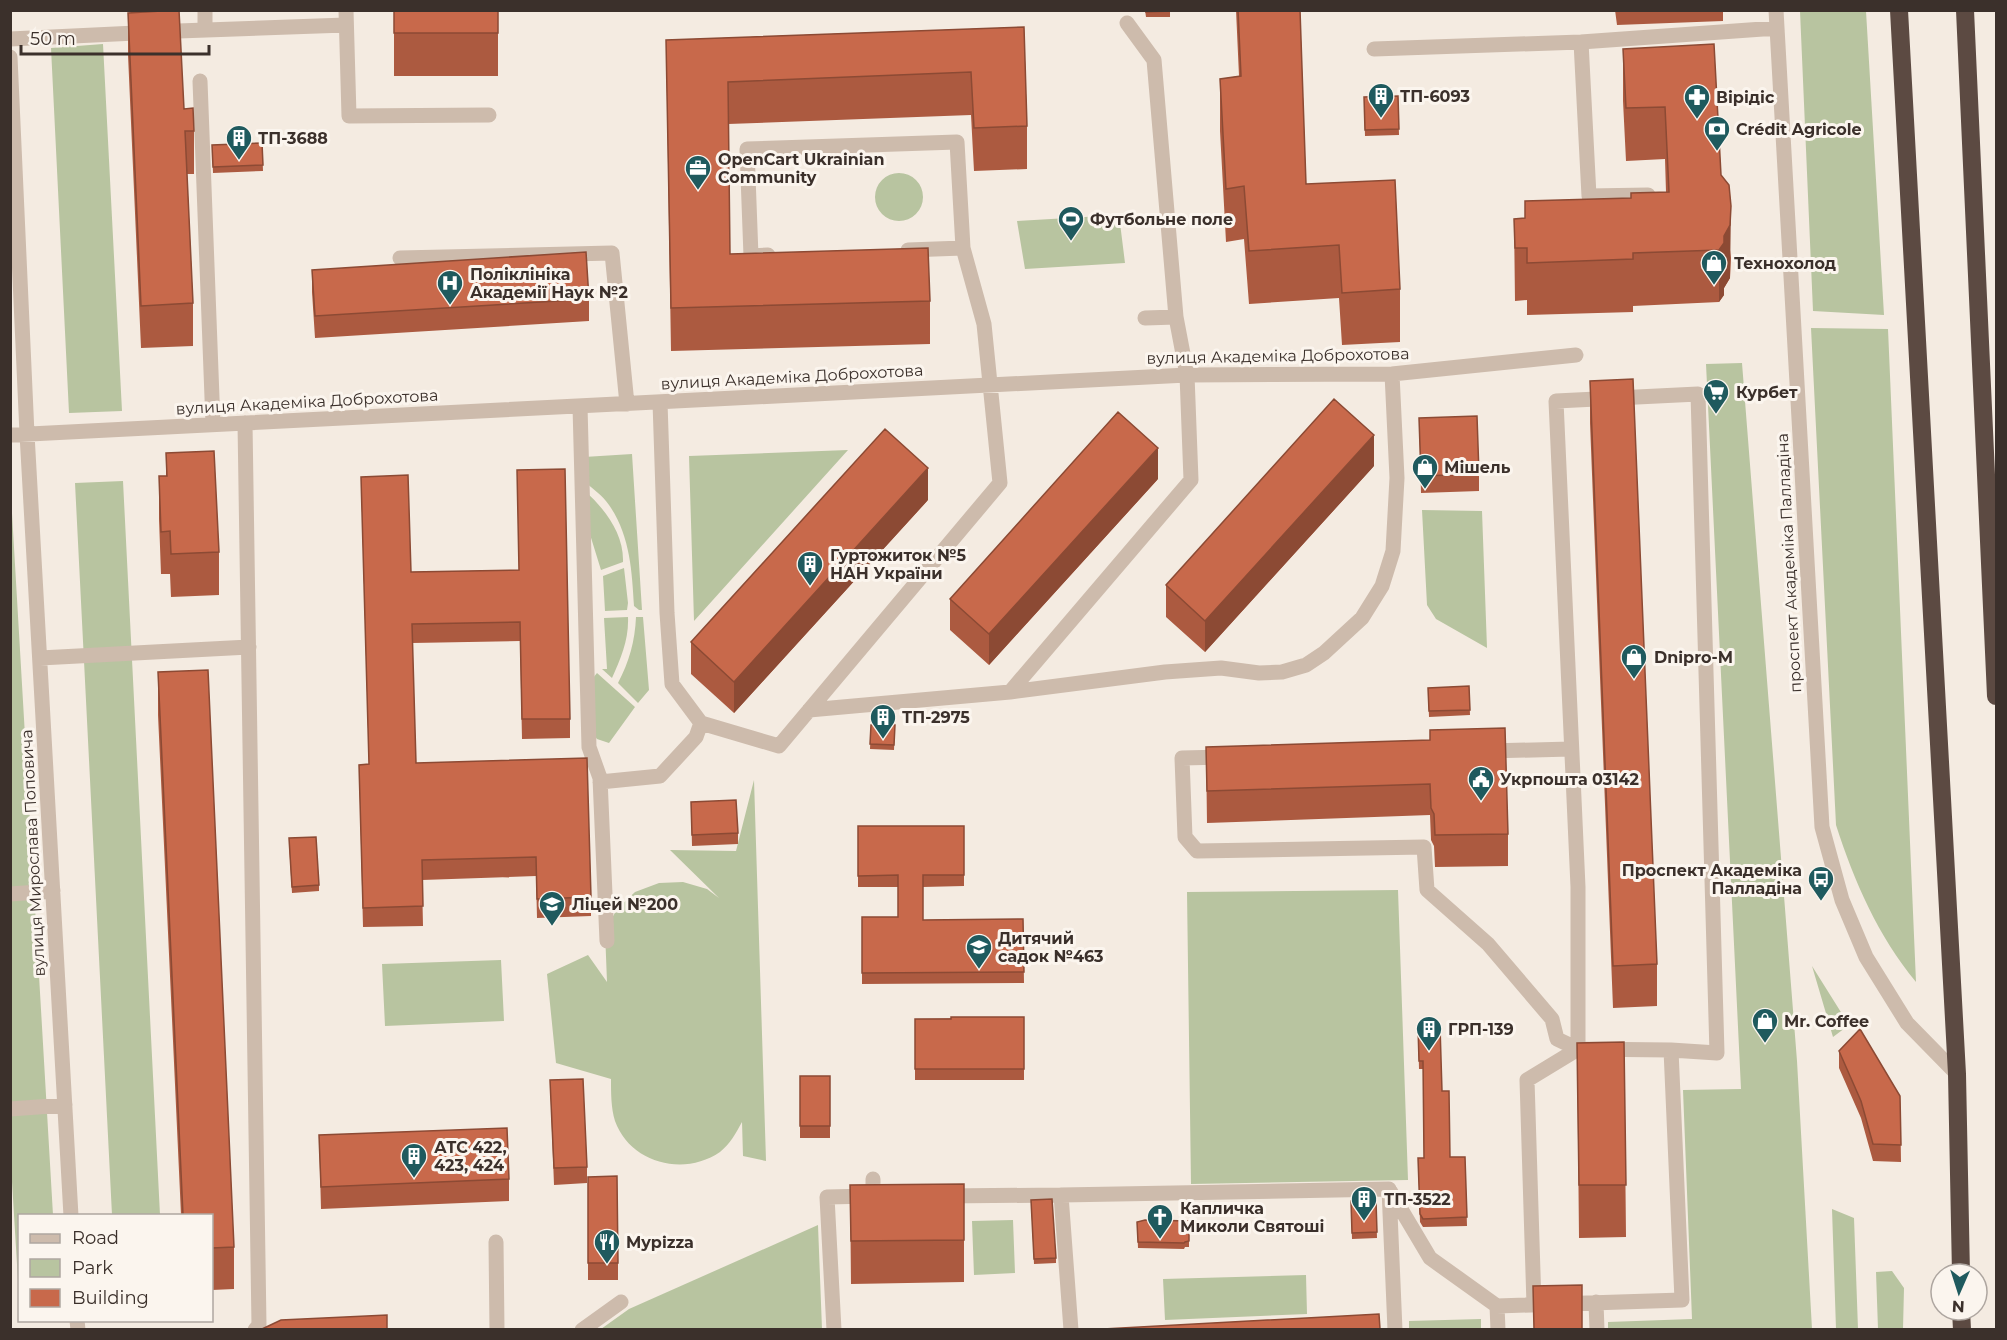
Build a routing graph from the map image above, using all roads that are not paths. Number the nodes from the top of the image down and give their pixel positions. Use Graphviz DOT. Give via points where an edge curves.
graph roads {
  1 [pos="205,10"];
  2 [pos="1776,10"];
  3 [pos="1899,10"];
  4 [pos="1965,10"];
  5 [pos="346,18"];
  6 [pos="1127,23"];
  7 [pos="1777,28"];
  8 [pos="205,29"];
  9 [pos="10,39"];
  10 [pos="1581,42"];
  11 [pos="1374,49"];
  12 [pos="10,57"];
  13 [pos="200,81"];
  14 [pos="489,115"];
  15 [pos="1648,195"];
  16 [pos="963,248"];
  17 [pos="892,250"];
  18 [pos="786,254"];
  19 [pos="15,257"];
  20 [pos="400,258"];
  21 [pos="1145,318"];
  22 [pos="1176,318"];
  23 [pos="1576,355"];
  24 [pos="1392,374"];
  25 [pos="1187,375"];
  26 [pos="990,385"];
  27 [pos="660,402"];
  28 [pos="627,404"];
  29 [pos="580,406"];
  30 [pos="245,423"];
  31 [pos="213,424"];
  32 [pos="27,434"];
  33 [pos="10,435"];
  34 [pos="249,647"];
  35 [pos="40,658"];
  36 [pos="1010,692"];
  37 [pos="1996,696"];
  38 [pos="809,710"];
  39 [pos="701,723"];
  40 [pos="1571,749"];
  41 [pos="1473,752"];
  42 [pos="1240,757"];
  43 [pos="600,782"];
  44 [pos="53,891"];
  45 [pos="10,894"];
  46 [pos="607,941"];
  47 [pos="1578,1049"];
  48 [pos="1671,1050"];
  49 [pos="1957,1074"];
  50 [pos="65,1105"];
  51 [pos="10,1109"];
  52 [pos="873,1179"];
  53 [pos="1389,1189"];
  54 [pos="1061,1195"];
  55 [pos="932,1196"];
  56 [pos="71,1214"];
  57 [pos="496,1242"];
  58 [pos="1961,1262"];
  59 [pos="621,1302"];
  60 [pos="1596,1302"];
  61 [pos="1534,1305"];
  62 [pos="1497,1306"];
  63 [pos="255,1329"];
  64 [pos="496,1329"];
  65 [pos="582,1329"];
  66 [pos="834,1329"];
  67 [pos="1071,1329"];
  68 [pos="1395,1329"];
  69 [pos="1498,1329"];
  70 [pos="1597,1329"];
  1 -- 8 [label="street"];
  2 -- 7 [label="street, проспект Академіка Палладіна"];
  3 -- 49 [label="highway"];
  4 -- 37 [label="highway"];
  5 -- 8 [label="street"];
  5 -- 14 [label="street" via="349,116"];
  6 -- 22 [label="street" via="1154,60"];
  7 -- 10 [label="street"];
  7 -- 49 [label="street, проспект Академіка Палладіна" via="1822,827 1842,900 1866,957 1907,1023"];
  8 -- 9 [label="street"];
  10 -- 11 [label="street"];
  10 -- 15 [label="street" via="1589,196"];
  12 -- 19 [label="street, вулиця Мирослава Поповича"];
  13 -- 31 [label="street"];
  16 -- 17 [label="street"];
  16 -- 18 [label="street" via="957,142 747,149 751,255"];
  16 -- 26 [label="street" via="987,324"];
  19 -- 32 [label="street, вулиця Мирослава Поповича"];
  20 -- 28 [label="street" via="612,253"];
  21 -- 22 [label="street"];
  22 -- 25 [label="street"];
  23 -- 24 [label="street, вулиця Академіка Доброхотова"];
  24 -- 25 [label="street, вулиця Академіка Доброхотова"];
  24 -- 36 [label="street" via="1397,478 1393,551 1382,586 1362,618 1324,653 1306,665 1282,672 1221,668 1165,672"];
  25 -- 26 [label="street, вулиця Академіка Доброхотова"];
  25 -- 36 [label="street" via="1191,480"];
  26 -- 27 [label="street, вулиця Академіка Доброхотова"];
  26 -- 38 [label="street" via="1000,483"];
  27 -- 28 [label="street, вулиця Академіка Доброхотова"];
  27 -- 39 [label="street" via="672,684"];
  28 -- 29 [label="street, вулиця Академіка Доброхотова"];
  29 -- 30 [label="street, вулиця Академіка Доброхотова"];
  29 -- 43 [label="street" via="589,747"];
  30 -- 31 [label="street, вулиця Академіка Доброхотова"];
  30 -- 34 [label="street"];
  31 -- 32 [label="street, вулиця Академіка Доброхотова"];
  32 -- 33 [label="street, вулиця Академіка Доброхотова"];
  32 -- 35 [label="street, вулиця Мирослава Поповича"];
  34 -- 35 [label="street"];
  34 -- 63 [label="street" via="259,1325"];
  35 -- 44 [label="street, вулиця Мирослава Поповича"];
  36 -- 38 [label="street"];
  38 -- 39 [label="street" via="779,746"];
  39 -- 43 [label="street" via="696,737 660,776"];
  40 -- 41 [label="street"];
  40 -- 47 [label="street" via="1578,887"];
  40 -- 48 [label="street" via="1556,401 1698,394 1717,1053"];
  42 -- 47 [label="street" via="1182,758 1185,837 1197,851 1424,847 1426,890 1488,944 1552,1018 1557,1039"];
  43 -- 46 [label="street"];
  44 -- 45 [label="street"];
  44 -- 50 [label="street, вулиця Мирослава Поповича"];
  47 -- 48 [label="street"];
  47 -- 61 [label="street" via="1527,1080"];
  48 -- 60 [label="street" via="1682,1300"];
  49 -- 58 [label="highway"];
  50 -- 51 [label="street"];
  50 -- 56 [label="street, вулиця Мирослава Поповича"];
  52 -- 66 [label="street" via="879,1196 826,1197"];
  53 -- 54 [label="street"];
  53 -- 62 [label="street" via="1430,1258"];
  53 -- 68 [label="street"];
  54 -- 55 [label="street"];
  54 -- 67 [label="street"];
  57 -- 64 [label="street"];
  59 -- 65 [label="street"];
  60 -- 61 [label="street"];
  60 -- 70 [label="street"];
  61 -- 62 [label="street"];
  62 -- 69 [label="street"];
}
